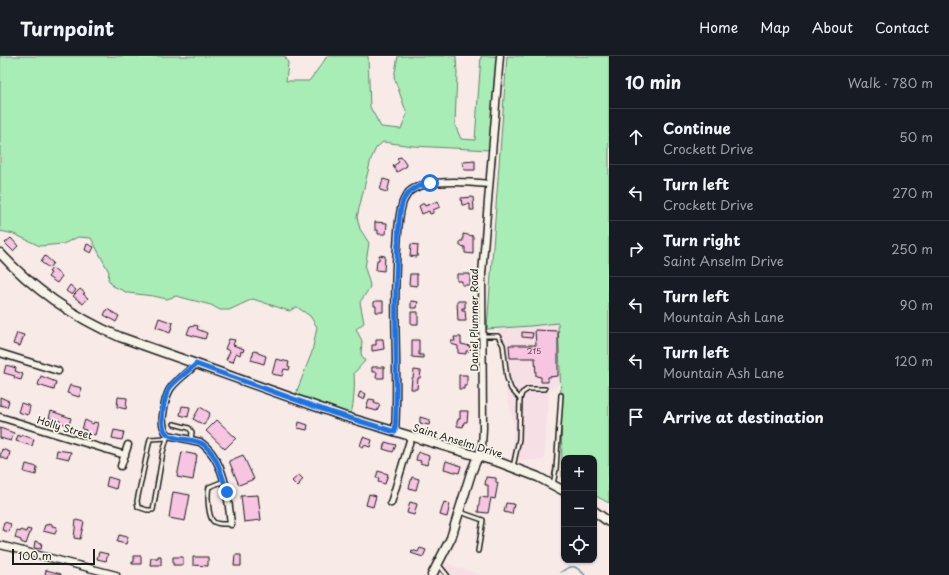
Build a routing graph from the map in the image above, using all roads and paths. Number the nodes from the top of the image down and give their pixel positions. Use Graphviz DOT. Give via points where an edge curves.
graph roads {
  1 [pos="500,56"];
  2 [pos="489,184"];
  3 [pos="0,253"];
  4 [pos="483,336"];
  5 [pos="0,353"];
  6 [pos="196,364"];
  7 [pos="58,371"];
  8 [pos="545,389"];
  9 [pos="561,395"];
  10 [pos="520,399"];
  11 [pos="0,417"];
  12 [pos="174,424"];
  13 [pos="395,432"];
  14 [pos="168,436"];
  15 [pos="411,437"];
  16 [pos="191,440"];
  17 [pos="128,444"];
  18 [pos="125,455"];
  19 [pos="478,456"];
  20 [pos="121,466"];
  21 [pos="512,467"];
  22 [pos="224,481"];
  23 [pos="553,485"];
  24 [pos="561,489"];
  25 [pos="391,503"];
  26 [pos="460,512"];
  27 [pos="597,513"];
  28 [pos="609,522"];
  29 [pos="231,524"];
  30 [pos="0,545"];
  31 [pos="478,551"];
  32 [pos="438,564"];
  33 [pos="116,575"];
  34 [pos="432,575"];
  35 [pos="447,575"];
  1 -- 2 [label="street, Daniel Plummer Road"];
  2 -- 4 [label="street, Daniel Plummer Road" via="482,274"];
  2 -- 13 [label="street" via="426,184 410,191 403,201 395,275"];
  3 -- 6 [label="street, Saint Anselm Drive" via="35,285 99,328"];
  4 -- 10 [label="lane" via="498,336 501,340 510,389"];
  4 -- 19 [label="street, Daniel Plummer Road" via="484,428 482,447"];
  5 -- 7 [label="street"];
  6 -- 13 [label="street, Saint Anselm Drive" via="330,412"];
  6 -- 14 [label="street" via="175,382 166,394 162,419 164,431"];
  8 -- 10 [label="lane" via="528,389 522,393"];
  9 -- 23 [label="lane"];
  10 -- 21 [label="lane" via="519,439"];
  11 -- 18 [label="street, Holly Street"];
  12 -- 16 [label="lane" via="189,428 192,432"];
  13 -- 15 [label="street, Saint Anselm Drive"];
  14 -- 14 [label="lane" via="153,510 138,507 137,501 150,439"];
  14 -- 16 [label="street"];
  15 -- 19 [label="street, Saint Anselm Drive"];
  15 -- 25 [label="street"];
  16 -- 22 [label="street" via="200,442 209,450"];
  17 -- 18 [label="street"];
  18 -- 20 [label="street"];
  19 -- 21 [label="street, Saint Anselm Drive"];
  19 -- 26 [label="street, Daniel Plummer Road"];
  21 -- 23 [label="street, Saint Anselm Drive"];
  22 -- 29 [label="street"];
  22 -- 29 [label="lane" via="209,487 207,494 214,522"];
  23 -- 24 [label="street, Saint Anselm Drive"];
  26 -- 31 [label="lane" via="483,520"];
  26 -- 32 [label="street, Daniel Plummer Road"];
  27 -- 28 [label="street"];
  30 -- 33 [label="street"];
  32 -- 34 [label="street, Daniel Plummer Road"];
  32 -- 35 [label="lane"];
}
